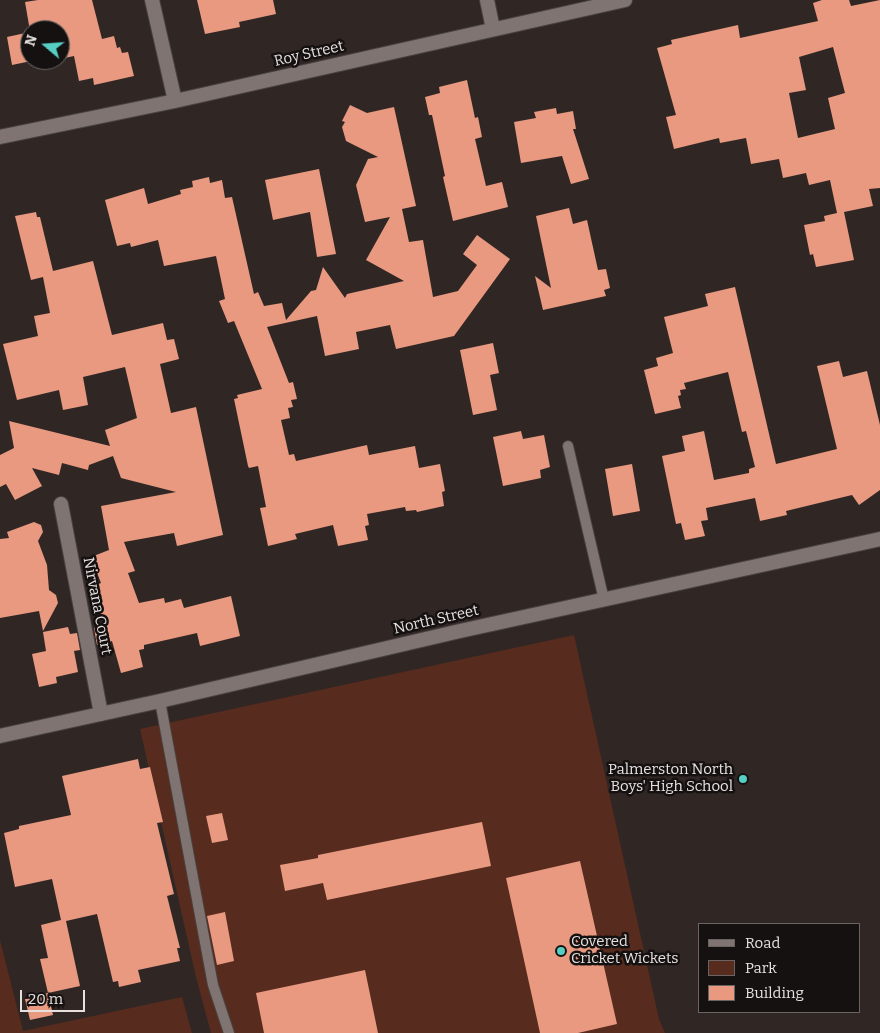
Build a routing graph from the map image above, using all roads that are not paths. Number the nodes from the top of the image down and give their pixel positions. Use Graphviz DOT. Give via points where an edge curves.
graph roads {
  1 [pos="152,0"];
  2 [pos="487,0"];
  3 [pos="625,0"];
  4 [pos="493,29"];
  5 [pos="174,101"];
  6 [pos="0,137"];
  7 [pos="568,446"];
  8 [pos="61,504"];
  9 [pos="880,539"];
  10 [pos="604,600"];
  11 [pos="160,701"];
  12 [pos="101,714"];
  13 [pos="0,736"];
  14 [pos="229,1033"];
  1 -- 5 [label="street"];
  2 -- 4 [label="street"];
  3 -- 4 [label="street, Roy Street"];
  4 -- 5 [label="street, Roy Street"];
  5 -- 6 [label="street, Roy Street"];
  7 -- 10 [label="lane"];
  8 -- 12 [label="street, Nirvana Court"];
  9 -- 10 [label="street, North Street"];
  10 -- 11 [label="street, North Street"];
  11 -- 12 [label="street, North Street"];
  11 -- 14 [label="lane" via="213,985"];
  12 -- 13 [label="street, North Street"];
}
